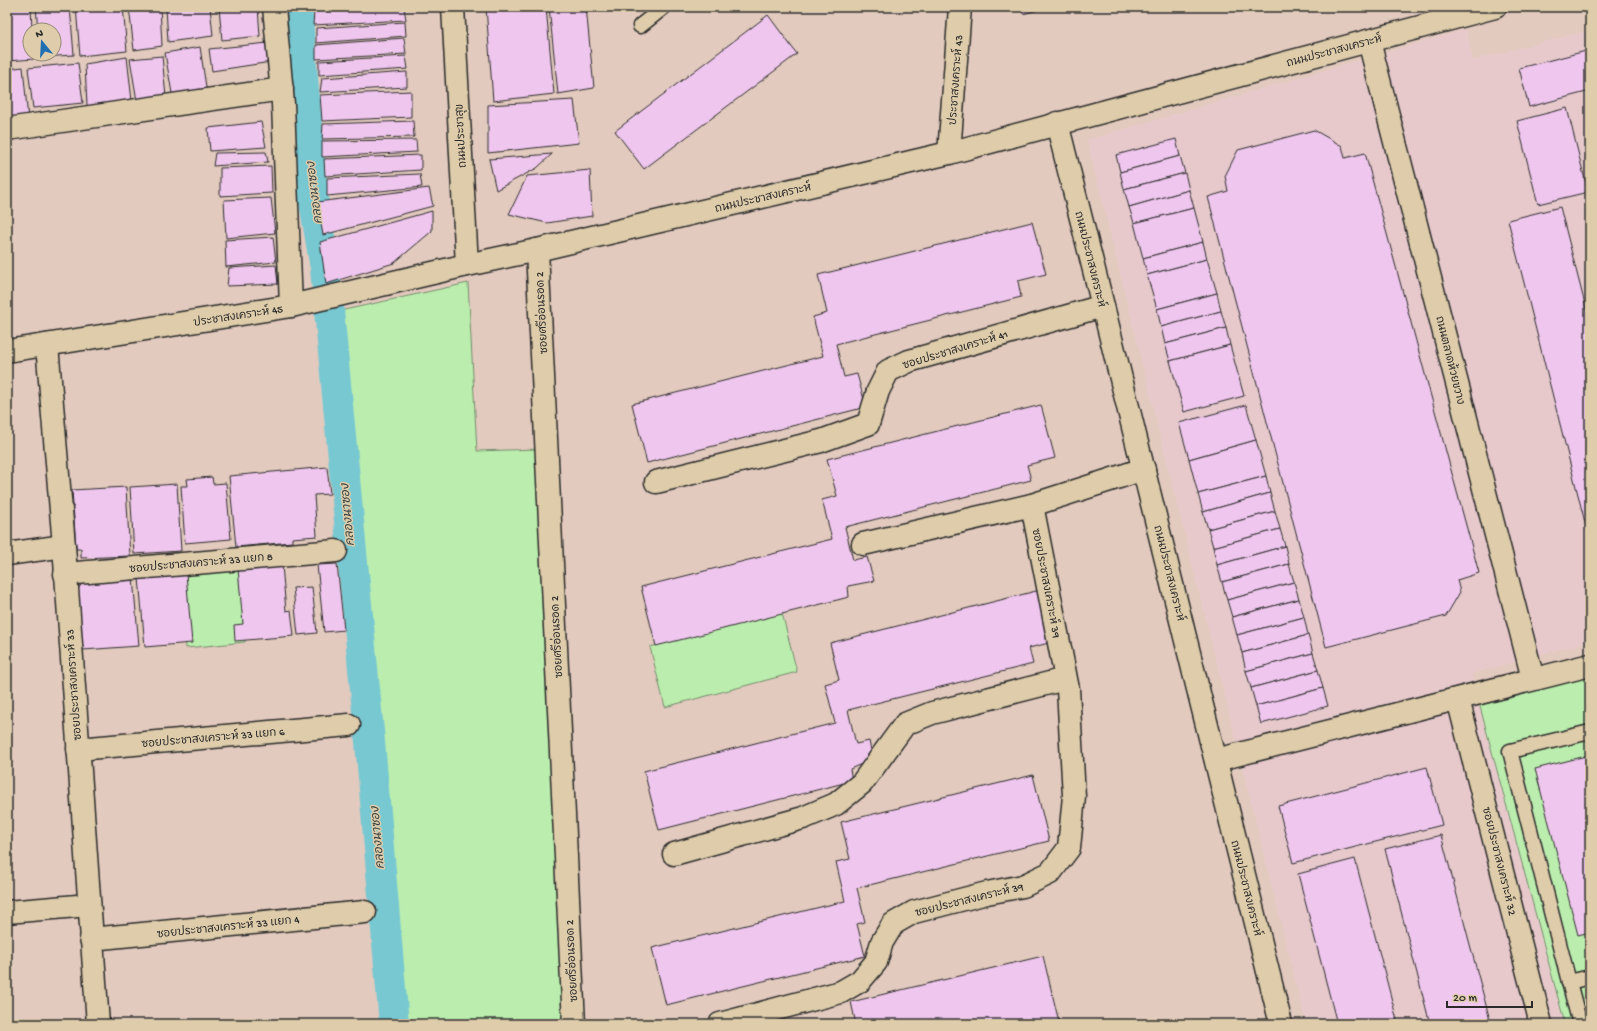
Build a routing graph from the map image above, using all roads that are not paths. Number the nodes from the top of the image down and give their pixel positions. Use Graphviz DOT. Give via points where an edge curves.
graph roads {
  1 [pos="274,7"];
  2 [pos="453,7"];
  3 [pos="664,7"];
  4 [pos="960,7"];
  5 [pos="1495,7"];
  6 [pos="640,26"];
  7 [pos="1369,41"];
  8 [pos="282,89"];
  9 [pos="1057,123"];
  10 [pos="7,129"];
  11 [pos="949,153"];
  12 [pos="538,250"];
  13 [pos="467,265"];
  14 [pos="291,306"];
  15 [pos="1104,306"];
  16 [pos="47,346"];
  17 [pos="7,351"];
  18 [pos="1144,469"];
  19 [pos="656,482"];
  20 [pos="1032,505"];
  21 [pos="863,544"];
  22 [pos="64,546"];
  23 [pos="336,551"];
  24 [pos="7,554"];
  25 [pos="65,574"];
  26 [pos="1590,665"];
  27 [pos="1065,679"];
  28 [pos="1533,680"];
  29 [pos="1458,698"];
  30 [pos="349,725"];
  31 [pos="1590,732"];
  32 [pos="78,749"];
  33 [pos="1216,760"];
  34 [pos="674,854"];
  35 [pos="89,905"];
  36 [pos="7,912"];
  37 [pos="366,912"];
  38 [pos="91,939"];
  39 [pos="1590,977"];
  40 [pos="1569,982"];
  41 [pos="98,1024"];
  42 [pos="574,1024"];
  43 [pos="720,1024"];
  44 [pos="1281,1024"];
  45 [pos="1541,1024"];
  46 [pos="1580,1024"];
  1 -- 8 [label="street"];
  2 -- 13 [label="street, ถนนประชาสุข"];
  3 -- 6 [label="lane"];
  4 -- 11 [label="street, ประชาสงเคราะห์ 43"];
  5 -- 7 [label="street, ถนนประชาสงเคราะห์"];
  7 -- 9 [label="street, ถนนประชาสงเคราะห์"];
  7 -- 28 [label="street, ถนนตลาดห้วยขวาง"];
  8 -- 10 [label="street"];
  8 -- 14 [label="street"];
  9 -- 11 [label="street, ถนนประชาสงเคราะห์"];
  9 -- 15 [label="street, ถนนประชาสงเคราะห์"];
  11 -- 12 [label="street, ถนนประชาสงเคราะห์"];
  12 -- 13 [label="street, ถนนประชาสงเคราะห์"];
  12 -- 42 [label="street, ซอยศรีอ่อนรอด 2"];
  13 -- 14 [label="street, ประชาสงเคราะห์ 45"];
  14 -- 16 [label="street, ประชาสงเคราะห์ 45"];
  15 -- 18 [label="street, ถนนประชาสงเคราะห์"];
  15 -- 19 [label="street, ซอยประชาสงเคราะห์ 41" via="909,361 888,371 878,391 868,424 821,441"];
  16 -- 17 [label="street, ประชาสงเคราะห์ 45"];
  16 -- 22 [label="street, ซอยประชาสงเคราะห์ 33"];
  18 -- 20 [label="street"];
  18 -- 33 [label="street, ถนนประชาสงเคราะห์"];
  20 -- 21 [label="street"];
  20 -- 27 [label="street, ซอยประชาสงเคราะห์ 39"];
  22 -- 24 [label="street"];
  22 -- 25 [label="street, ซอยประชาสงเคราะห์ 33"];
  23 -- 25 [label="street, ซอยประชาสงเคราะห์ 33 แยก 8"];
  25 -- 32 [label="street, ซอยประชาสงเคราะห์ 33"];
  26 -- 28 [label="street"];
  27 -- 34 [label="street" via="932,713 905,724 862,783 836,804 803,818"];
  27 -- 43 [label="street, ซอยประชาสงเคราะห์ 39" via="1068,689 1074,796 1069,848 1050,873 1023,886 914,912 893,924 882,942 876,962 860,981 841,992"];
  28 -- 29 [label="street"];
  29 -- 33 [label="street"];
  29 -- 45 [label="street, ซอยประชาสงเคราะห์ 32"];
  30 -- 32 [label="street, ซอยประชาสงเคราะห์ 33 แยก 6"];
  31 -- 40 [label="lane" via="1510,751"];
  32 -- 35 [label="street, ซอยประชาสงเคราะห์ 33"];
  33 -- 44 [label="street, ถนนประชาสงเคราะห์"];
  35 -- 36 [label="street"];
  35 -- 38 [label="street, ซอยประชาสงเคราะห์ 33"];
  37 -- 38 [label="street, ซอยประชาสงเคราะห์ 33 แยก 4"];
  38 -- 41 [label="street, ซอยประชาสงเคราะห์ 33"];
  39 -- 40 [label="lane"];
  40 -- 46 [label="lane"];
}
